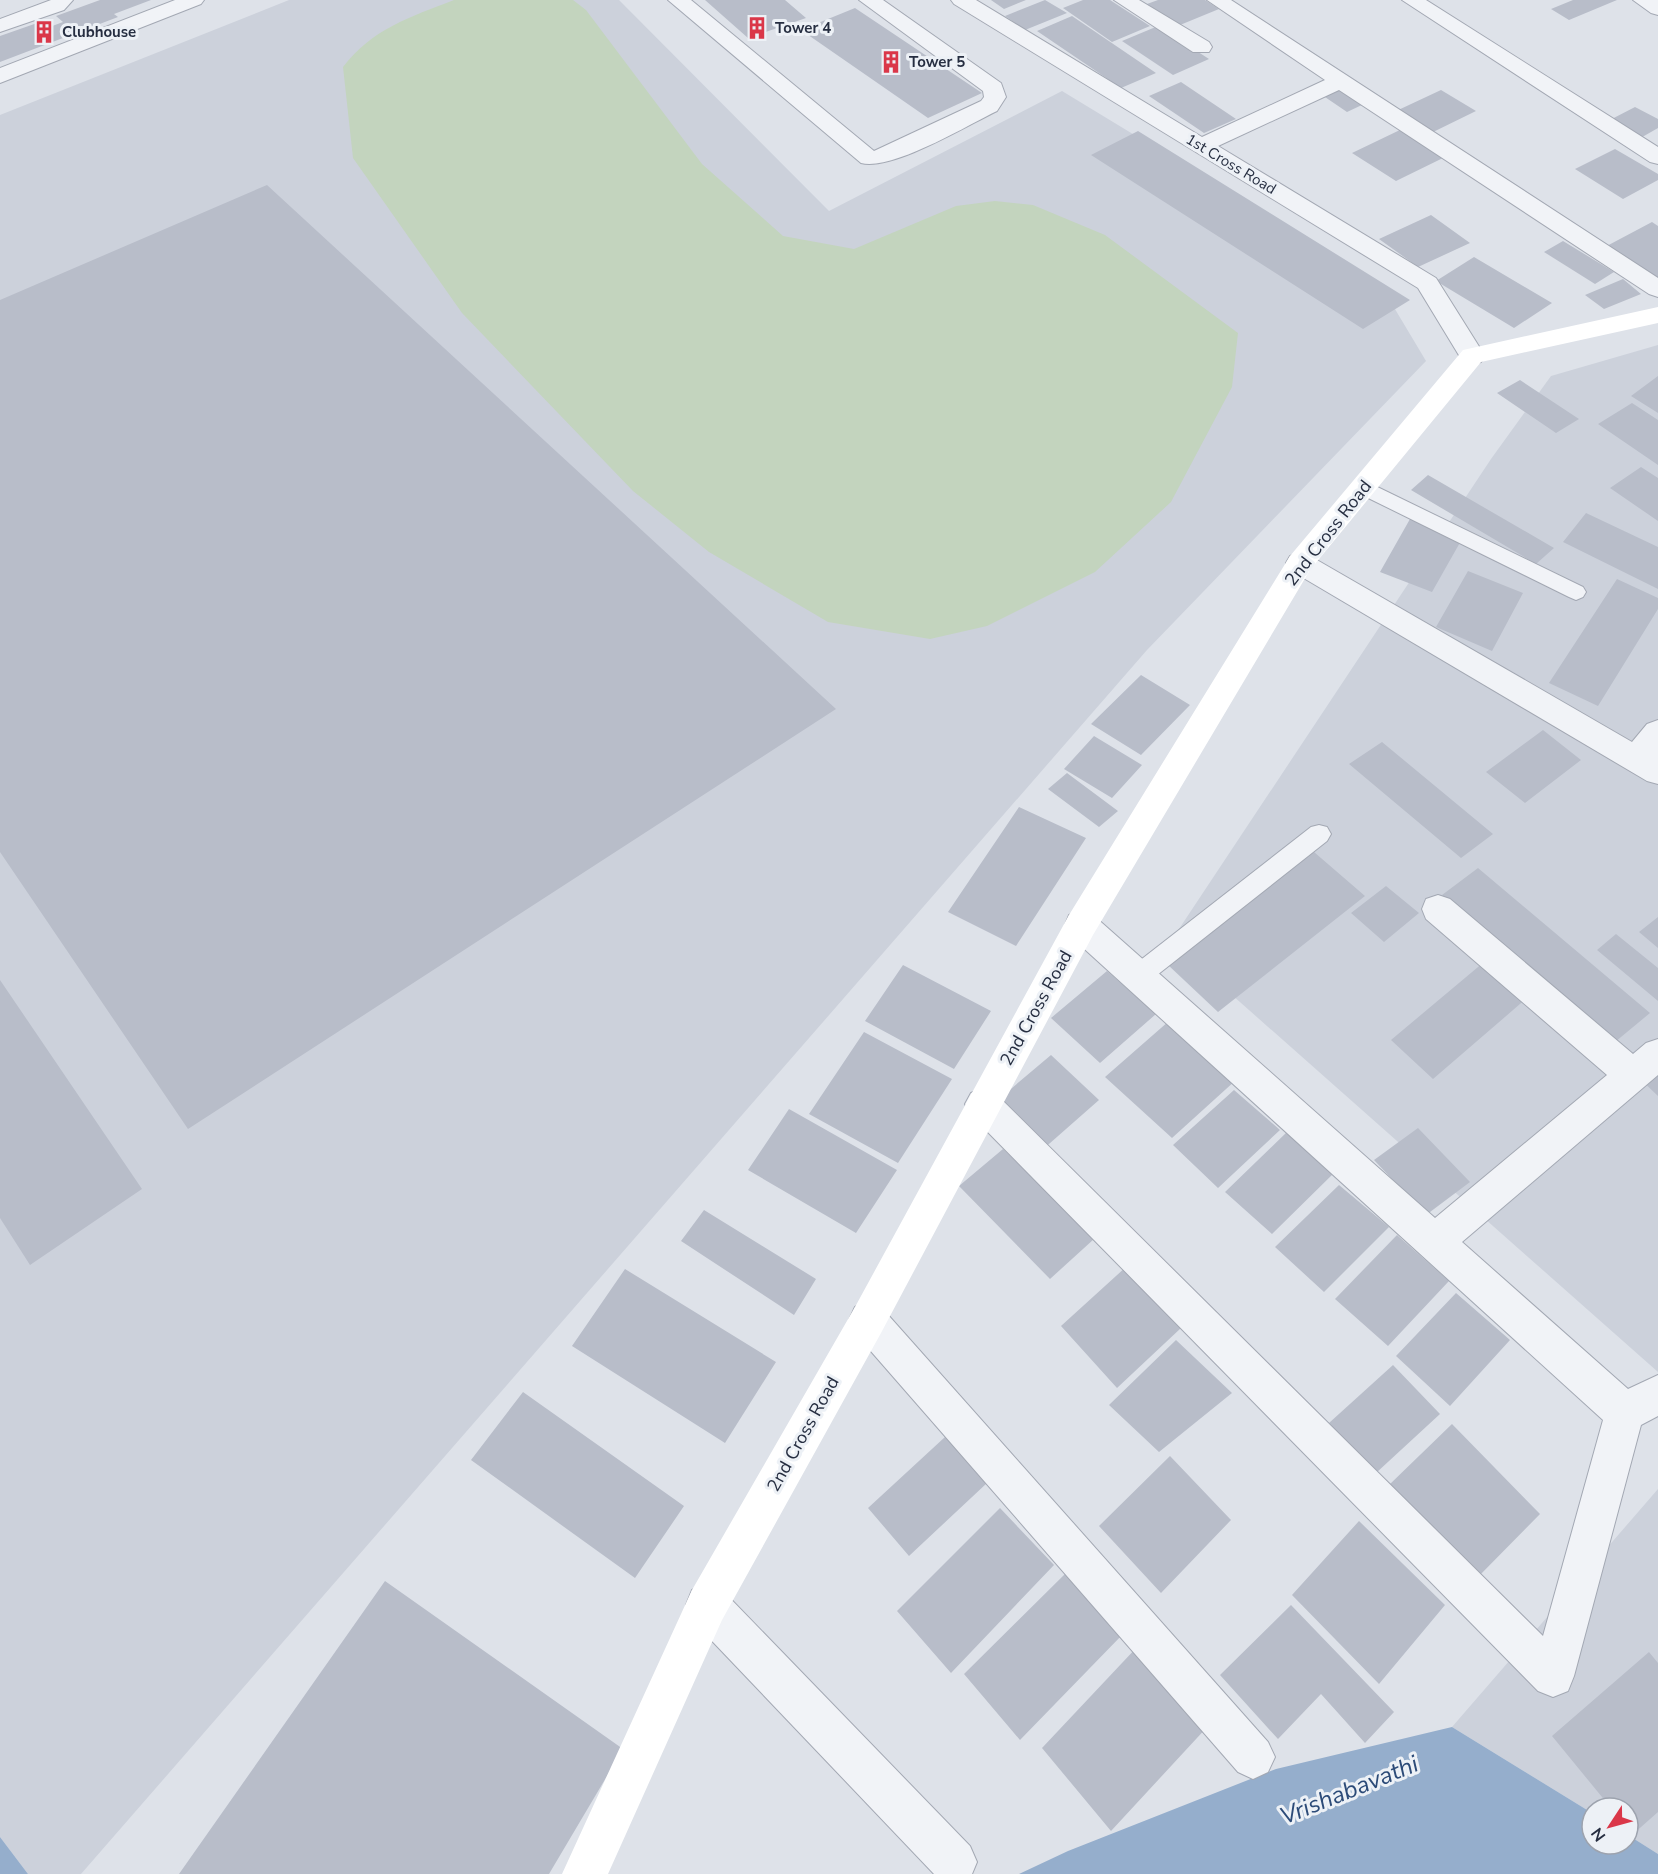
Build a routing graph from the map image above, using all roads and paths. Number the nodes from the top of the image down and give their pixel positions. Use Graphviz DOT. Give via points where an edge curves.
graph roads {
  1 [pos="63,0"];
  2 [pos="194,0"];
  3 [pos="678,0"];
  4 [pos="869,0"];
  5 [pos="961,0"];
  6 [pos="1124,0"];
  7 [pos="1217,0"];
  8 [pos="1412,0"];
  9 [pos="1643,0"];
  10 [pos="1658,9"];
  11 [pos="0,26"];
  12 [pos="1201,47"];
  13 [pos="0,76"];
  14 [pos="1341,81"];
  15 [pos="1202,146"];
  16 [pos="1658,157"];
  17 [pos="1658,289"];
  18 [pos="1658,315"];
  19 [pos="1472,356"];
  20 [pos="1363,487"];
  21 [pos="1300,563"];
  22 [pos="1576,592"];
  23 [pos="1658,732"];
  24 [pos="1647,766"];
  25 [pos="1319,834"];
  26 [pos="1438,909"];
  27 [pos="1081,925"];
  28 [pos="1138,976"];
  29 [pos="1645,1064"];
  30 [pos="983,1104"];
  31 [pos="1434,1242"];
  32 [pos="867,1320"];
  33 [pos="1642,1404"];
  34 [pos="707,1605"];
  35 [pos="1253,1757"];
  36 [pos="954,1862"];
  37 [pos="585,1874"];
  1 -- 11 [label="street" via="57,6"];
  2 -- 13 [label="street"];
  3 -- 4 [label="street" via="869,158 883,157 989,106 995,97 993,88"];
  5 -- 15 [label="street, 1st Cross Road"];
  6 -- 12 [label="street"];
  7 -- 14 [label="street"];
  8 -- 16 [label="street"];
  9 -- 10 [label="street"];
  14 -- 15 [label="street"];
  14 -- 17 [label="street"];
  15 -- 19 [label="street, 1st Cross Road" via="1427,283"];
  18 -- 19 [label="street"];
  19 -- 20 [label="street, 2nd Cross Road"];
  20 -- 21 [label="street, 2nd Cross Road"];
  20 -- 22 [label="lane"];
  21 -- 24 [label="street"];
  21 -- 27 [label="street, 2nd Cross Road"];
  23 -- 24 [label="street"];
  25 -- 28 [label="lane"];
  26 -- 29 [label="street"];
  27 -- 28 [label="street"];
  27 -- 30 [label="street, 2nd Cross Road"];
  28 -- 31 [label="street"];
  29 -- 31 [label="street"];
  30 -- 32 [label="street, 2nd Cross Road"];
  30 -- 33 [label="street" via="1553,1676"];
  31 -- 33 [label="street"];
  32 -- 34 [label="street, 2nd Cross Road"];
  32 -- 35 [label="street"];
  34 -- 36 [label="street"];
  34 -- 37 [label="street, 2nd Cross Road"];
}
